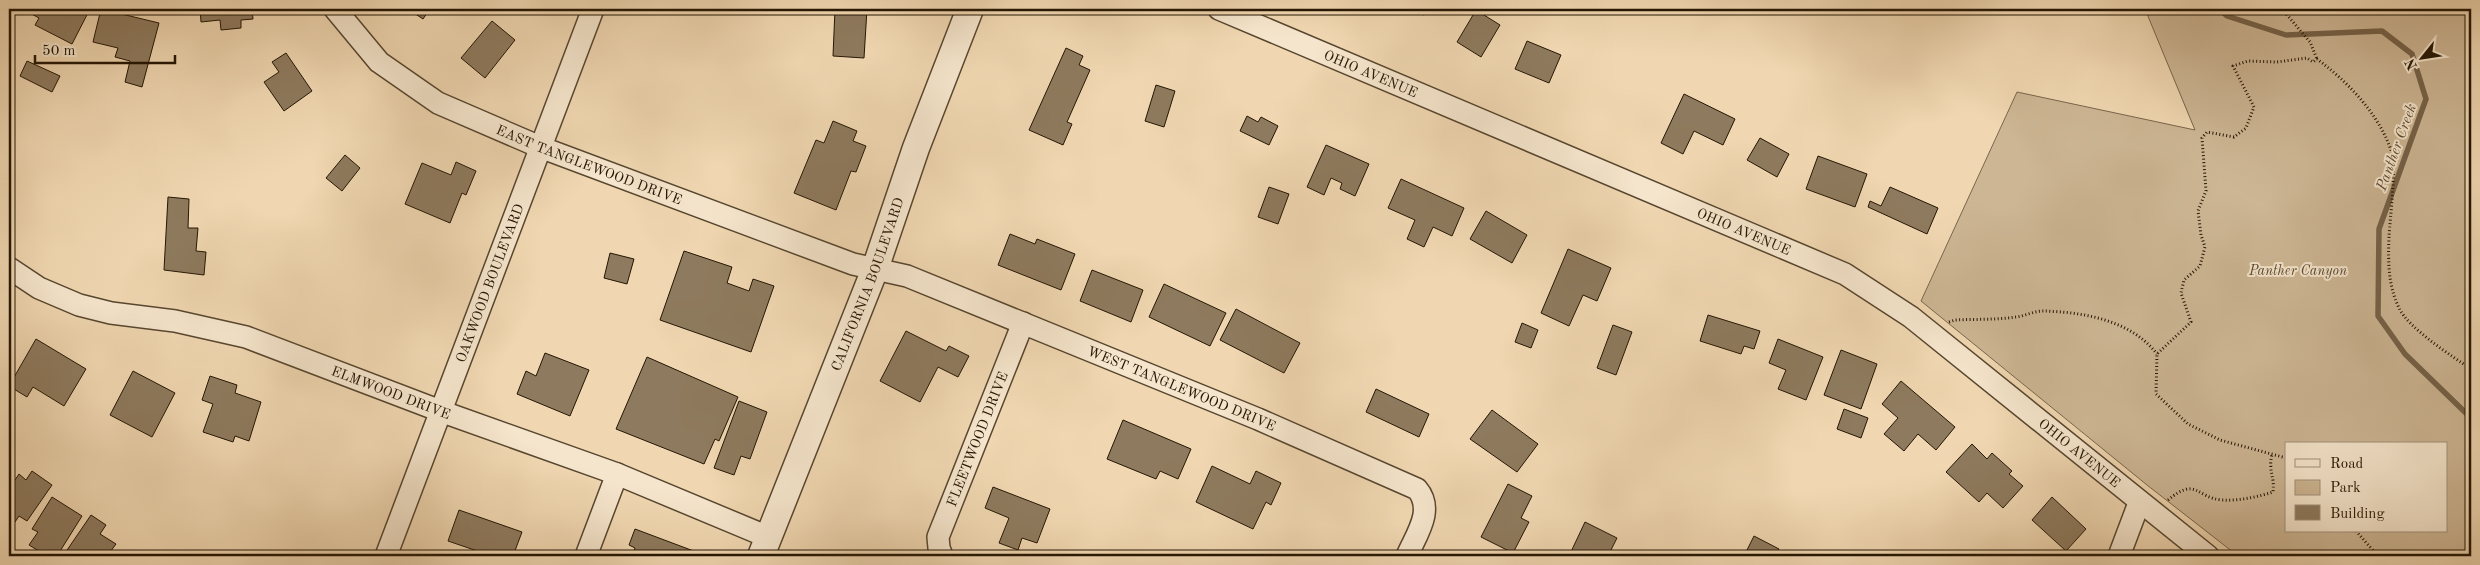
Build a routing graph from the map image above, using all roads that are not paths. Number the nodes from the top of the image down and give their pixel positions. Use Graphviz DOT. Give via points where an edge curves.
graph roads {
  1 [pos="335,9"];
  2 [pos="593,9"];
  3 [pos="970,9"];
  4 [pos="1218,9"];
  5 [pos="540,147"];
  6 [pos="9,268"];
  7 [pos="875,269"];
  8 [pos="1023,323"];
  9 [pos="443,412"];
  10 [pos="617,474"];
  11 [pos="2146,508"];
  12 [pos="765,547"];
  13 [pos="386,556"];
  14 [pos="586,556"];
  15 [pos="942,556"];
  16 [pos="1407,556"];
  17 [pos="2119,556"];
  18 [pos="2208,556"];
  1 -- 5 [label="street, EAST TANGLEWOOD DRIVE" via="379,62 438,103"];
  2 -- 5 [label="street, OAKWOOD BOULEVARD"];
  3 -- 7 [label="street, CALIFORNIA BOULEVARD" via="916,148"];
  4 -- 11 [label="street, OHIO AVENUE" via="1845,274 1911,317"];
  5 -- 7 [label="street, EAST TANGLEWOOD DRIVE" via="853,264"];
  5 -- 9 [label="street, OAKWOOD BOULEVARD"];
  6 -- 9 [label="street, ELMWOOD DRIVE" via="38,288 79,305 246,337"];
  7 -- 8 [label="street, WEST TANGLEWOOD DRIVE" via="906,276"];
  7 -- 12 [label="street, CALIFORNIA BOULEVARD"];
  8 -- 15 [label="street, FLEETWOOD DRIVE" via="938,537"];
  8 -- 16 [label="street, WEST TANGLEWOOD DRIVE" via="1258,419 1417,489 1426,506"];
  9 -- 10 [label="street, ELMWOOD DRIVE"];
  9 -- 13 [label="street, OAKWOOD BOULEVARD"];
  10 -- 12 [label="street, ELMWOOD DRIVE"];
  10 -- 14 [label="street"];
  11 -- 17 [label="street"];
  11 -- 18 [label="street, OHIO AVENUE"];
}
